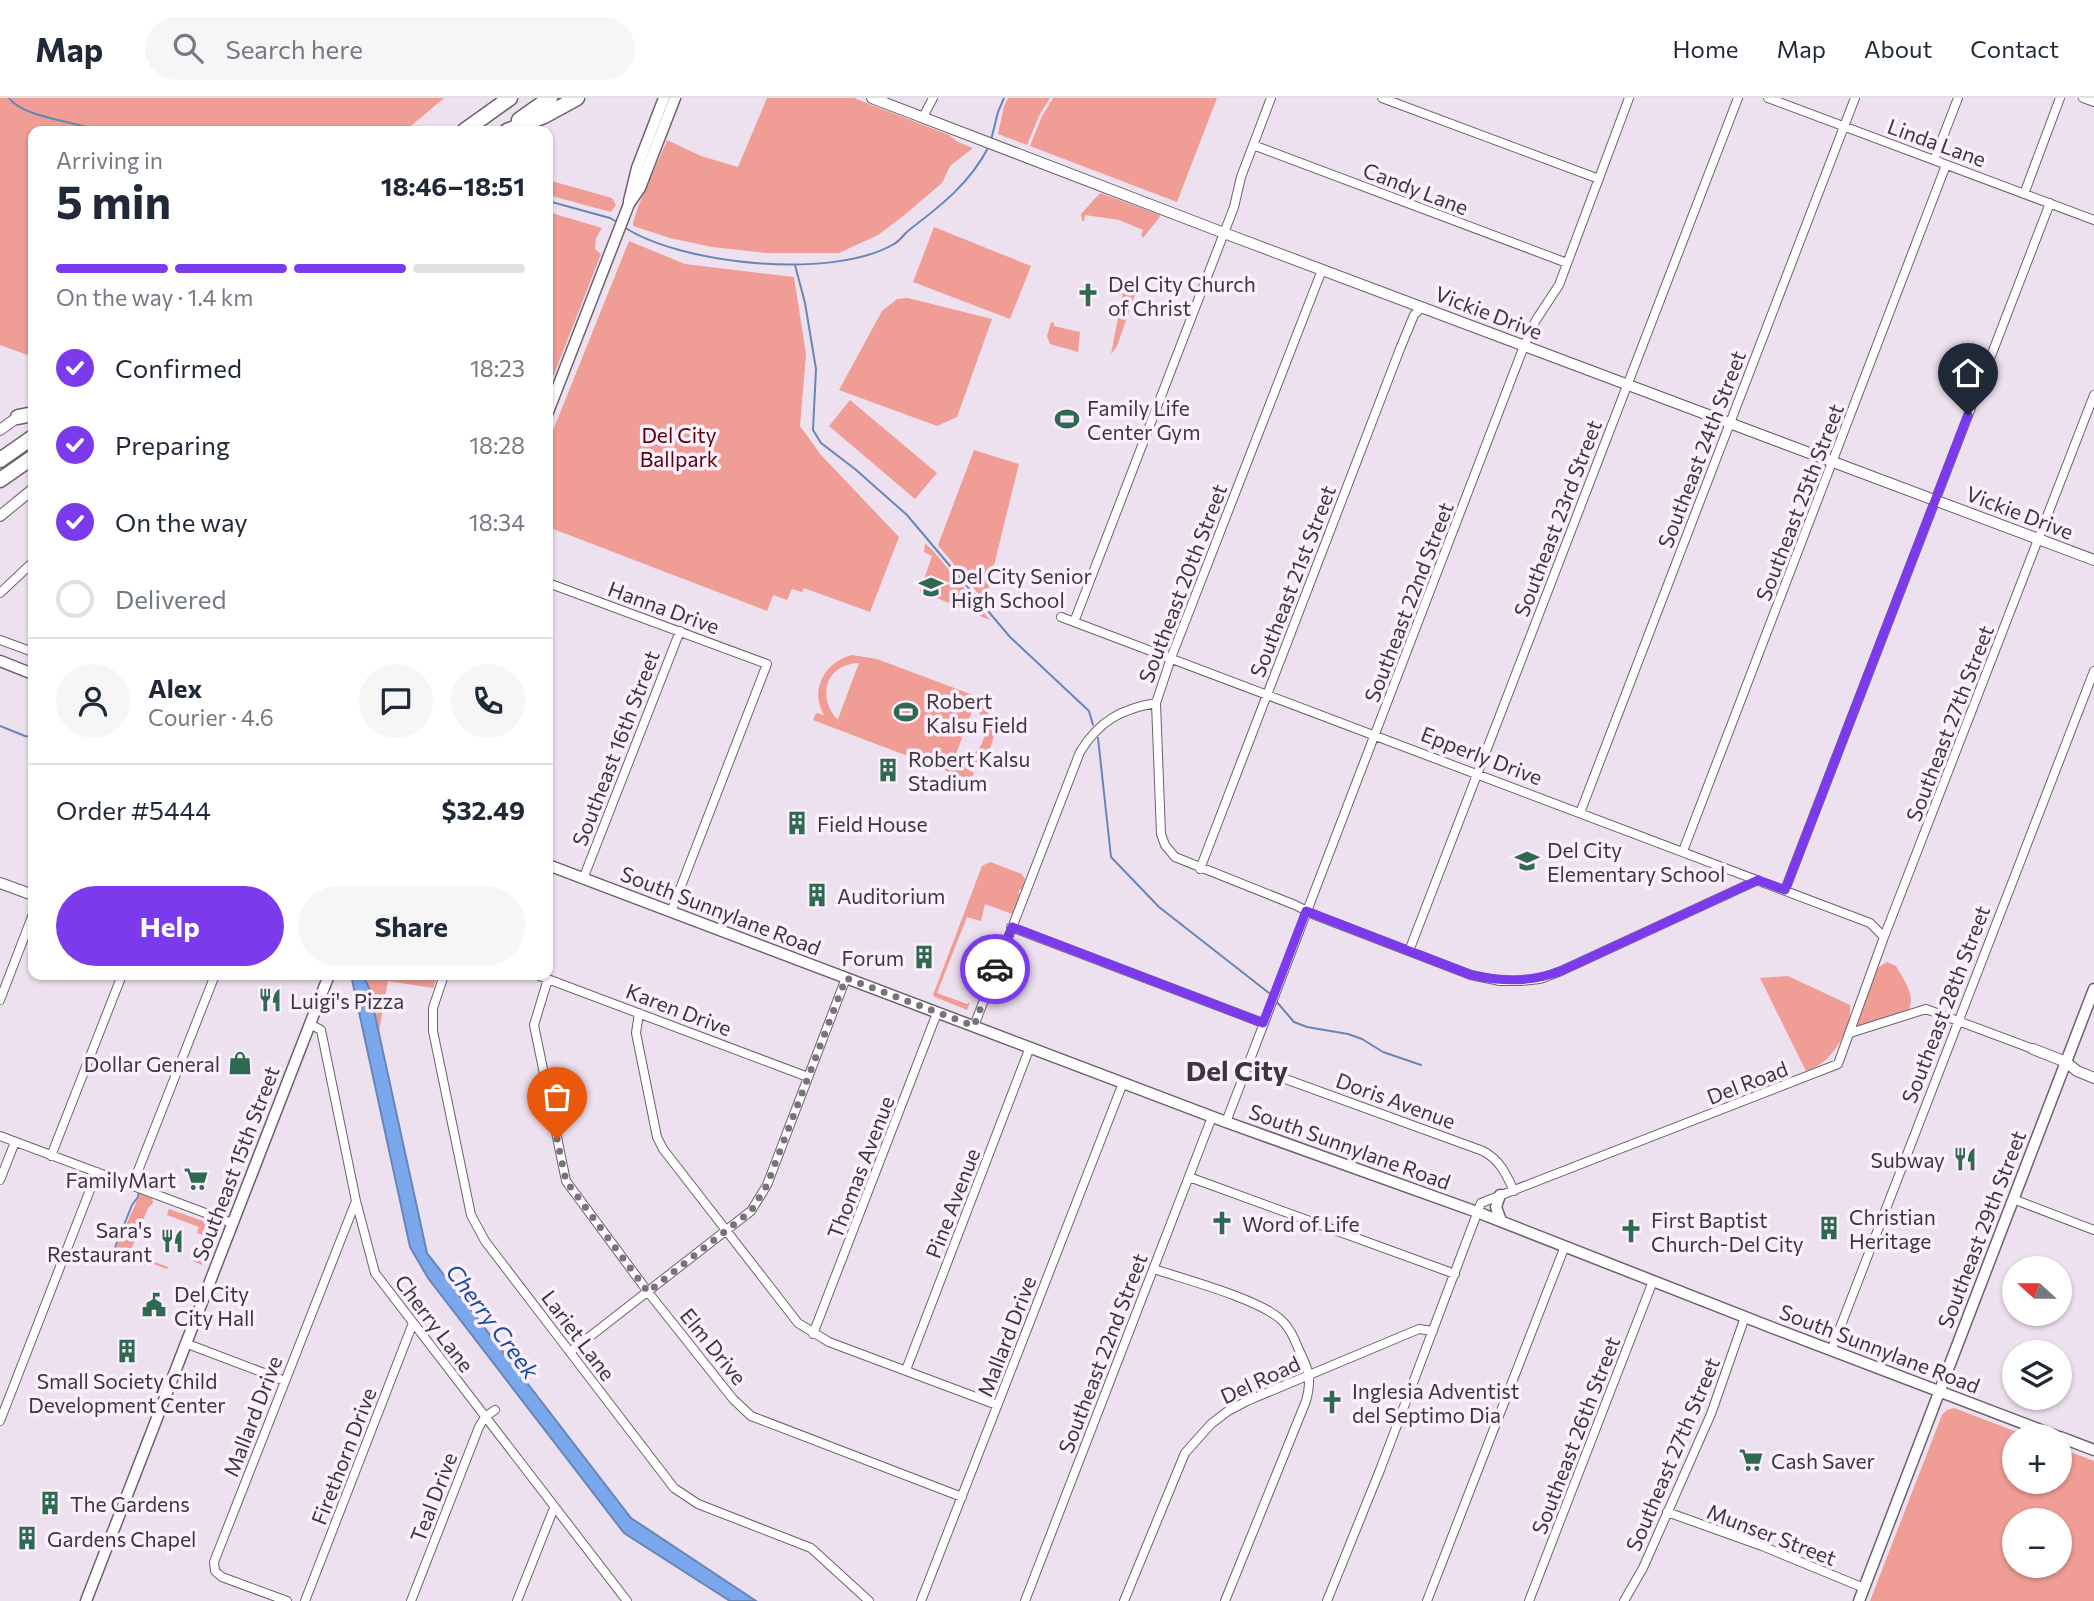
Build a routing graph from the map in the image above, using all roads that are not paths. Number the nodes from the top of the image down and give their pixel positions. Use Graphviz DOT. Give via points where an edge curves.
graph roads {
  1 [pos="550,98"];
  2 [pos="577,98"];
  3 [pos="664,98"];
  4 [pos="675,98"];
  5 [pos="872,98"];
  6 [pos="933,98"];
  7 [pos="1271,98"];
  8 [pos="1382,98"];
  9 [pos="1629,98"];
  10 [pos="1738,98"];
  11 [pos="1768,98"];
  12 [pos="1855,98"];
  13 [pos="1958,98"];
  14 [pos="2060,98"];
  15 [pos="2083,98"];
  16 [pos="506,100"];
  17 [pos="2094,102"];
  18 [pos="923,117"];
  19 [pos="660,123"];
  20 [pos="471,126"];
  21 [pos="512,126"];
  22 [pos="518,126"];
  23 [pos="1844,126"];
  24 [pos="1253,145"];
  25 [pos="1934,160"];
  26 [pos="1946,165"];
  27 [pos="1599,179"];
  28 [pos="2024,194"];
  29 [pos="2050,203"];
  30 [pos="2094,220"];
  31 [pos="1224,233"];
  32 [pos="1567,264"];
  33 [pos="1322,270"];
  34 [pos="1422,307"];
  35 [pos="1524,346"];
  36 [pos="1628,385"];
  37 [pos="2094,396"];
  38 [pos="553,399"];
  39 [pos="28,409"];
  40 [pos="28,415"];
  41 [pos="18,416"];
  42 [pos="1730,424"];
  43 [pos="0,430"];
  44 [pos="28,440"];
  45 [pos="0,460"];
  46 [pos="28,460"];
  47 [pos="1834,463"];
  48 [pos="0,480"];
  49 [pos="28,493"];
  50 [pos="1937,501"];
  51 [pos="0,516"];
  52 [pos="2039,540"];
  53 [pos="2094,561"];
  54 [pos="28,567"];
  55 [pos="553,585"];
  56 [pos="0,593"];
  57 [pos="1061,617"];
  58 [pos="1074,622"];
  59 [pos="680,631"];
  60 [pos="0,640"];
  61 [pos="28,650"];
  62 [pos="1171,658"];
  63 [pos="0,661"];
  64 [pos="2094,671"];
  65 [pos="28,672"];
  66 [pos="1267,695"];
  67 [pos="1156,703"];
  68 [pos="1375,736"];
  69 [pos="1477,774"];
  70 [pos="1580,813"];
  71 [pos="1683,852"];
  72 [pos="553,867"];
  73 [pos="1200,869"];
  74 [pos="583,878"];
  75 [pos="1758,880"];
  76 [pos="0,883"];
  77 [pos="1785,890"];
  78 [pos="28,893"];
  79 [pos="1306,911"];
  80 [pos="671,912"];
  81 [pos="28,927"];
  82 [pos="1012,927"];
  83 [pos="1884,937"];
  84 [pos="1409,951"];
  85 [pos="846,978"];
  86 [pos="120,980"];
  87 [pos="213,980"];
  88 [pos="327,980"];
  89 [pos="442,980"];
  90 [pos="548,980"];
  91 [pos="551,980"];
  92 [pos="2094,989"];
  93 [pos="0,1000"];
  94 [pos="639,1013"];
  95 [pos="937,1013"];
  96 [pos="1959,1021"];
  97 [pos="1263,1023"];
  98 [pos="310,1024"];
  99 [pos="974,1026"];
  100 [pos="1850,1033"];
  101 [pos="1030,1047"];
  102 [pos="2033,1049"];
  103 [pos="2066,1062"];
  104 [pos="1838,1064"];
  105 [pos="1247,1065"];
  106 [pos="808,1077"];
  107 [pos="2094,1078"];
  108 [pos="1124,1083"];
  109 [pos="1212,1117"];
  110 [pos="1226,1122"];
  111 [pos="0,1136"];
  112 [pos="15,1142"];
  113 [pos="51,1156"];
  114 [pos="97,1172"];
  115 [pos="1189,1177"];
  116 [pos="0,1180"];
  117 [pos="132,1186"];
  118 [pos="1514,1191"];
  119 [pos="1500,1195"];
  120 [pos="2013,1199"];
  121 [pos="356,1200"];
  122 [pos="1477,1212"];
  123 [pos="1501,1222"];
  124 [pos="232,1223"];
  125 [pos="2094,1230"];
  126 [pos="728,1231"];
  127 [pos="1565,1246"];
  128 [pos="1154,1269"];
  129 [pos="1455,1274"];
  130 [pos="1653,1280"];
  131 [pos="648,1292"];
  132 [pos="1745,1317"];
  133 [pos="413,1323"];
  134 [pos="1433,1331"];
  135 [pos="813,1334"];
  136 [pos="185,1343"];
  137 [pos="1831,1351"];
  138 [pos="570,1352"];
  139 [pos="906,1370"];
  140 [pos="1309,1376"];
  141 [pos="285,1381"];
  142 [pos="1939,1392"];
  143 [pos="997,1405"];
  144 [pos="495,1410"];
  145 [pos="485,1417"];
  146 [pos="0,1421"];
  147 [pos="2024,1424"];
  148 [pos="2072,1442"];
  149 [pos="2094,1450"];
  150 [pos="962,1497"];
  151 [pos="554,1508"];
  152 [pos="1667,1512"];
  153 [pos="1864,1588"];
  154 [pos="86,1601"];
  155 [pos="288,1601"];
  156 [pos="305,1601"];
  157 [pos="411,1601"];
  158 [pos="517,1601"];
  159 [pos="627,1601"];
  160 [pos="869,1601"];
  161 [pos="921,1601"];
  162 [pos="1025,1601"];
  163 [pos="1124,1601"];
  164 [pos="1226,1601"];
  165 [pos="1327,1601"];
  166 [pos="1427,1601"];
  167 [pos="1529,1601"];
  168 [pos="1624,1601"];
  169 [pos="1859,1601"];
  1 -- 21 [label="highway"];
  2 -- 22 [label="highway"];
  3 -- 19 [label="main road"];
  4 -- 19 [label="main road"];
  5 -- 18 [label="street, Vickie Drive"];
  6 -- 18 [label="street"];
  7 -- 24 [label="street"];
  8 -- 27 [label="street"];
  9 -- 27 [label="street, Southeast 22nd Street"];
  10 -- 36 [label="street, Southeast 23rd Street"];
  11 -- 23 [label="street, Linda Lane"];
  12 -- 23 [label="street, Southeast 24th Street"];
  13 -- 25 [label="street"];
  14 -- 28 [label="street"];
  15 -- 17 [label="street"];
  16 -- 20 [label="highway"];
  18 -- 31 [label="street, Vickie Drive"];
  19 -- 38 [label="main road" via="639,188"];
  23 -- 25 [label="street, Linda Lane"];
  23 -- 42 [label="street, Southeast 24th Street"];
  24 -- 31 [label="street"];
  24 -- 32 [label="street, Candy Lane"];
  25 -- 26 [label="street, Linda Lane"];
  26 -- 28 [label="street, Linda Lane"];
  26 -- 47 [label="street, Southeast 25th Street"];
  27 -- 32 [label="street, Southeast 22nd Street"];
  28 -- 29 [label="street, Linda Lane"];
  29 -- 30 [label="street, Linda Lane"];
  29 -- 50 [label="street"];
  31 -- 33 [label="street, Vickie Drive"];
  31 -- 58 [label="street"];
  32 -- 35 [label="street, Southeast 22nd Street"];
  33 -- 34 [label="street, Vickie Drive"];
  33 -- 62 [label="street, Southeast 20th Street"];
  34 -- 35 [label="street, Vickie Drive"];
  34 -- 66 [label="street, Southeast 21st Street" via="1400,349"];
  35 -- 36 [label="street, Vickie Drive"];
  35 -- 68 [label="street, Southeast 22nd Street"];
  36 -- 42 [label="street, Vickie Drive"];
  36 -- 69 [label="street, Southeast 23rd Street"];
  37 -- 52 [label="street, Southeast 27th Street"];
  39 -- 41 [label="street"];
  40 -- 41 [label="highway"];
  41 -- 43 [label="street"];
  42 -- 47 [label="street, Vickie Drive"];
  42 -- 70 [label="street, Southeast 24th Street"];
  44 -- 45 [label="highway"];
  46 -- 48 [label="highway"];
  47 -- 50 [label="street, Vickie Drive"];
  47 -- 71 [label="street, Southeast 25th Street"];
  49 -- 51 [label="street"];
  50 -- 52 [label="street, Vickie Drive"];
  50 -- 77 [label="street"];
  52 -- 53 [label="street, Vickie Drive"];
  52 -- 83 [label="street, Southeast 27th Street"];
  54 -- 56 [label="street"];
  55 -- 59 [label="street, Hanna Drive"];
  57 -- 58 [label="street, Epperly Drive"];
  58 -- 62 [label="street, Epperly Drive"];
  59 -- 74 [label="street, Southeast 16th Street"];
  59 -- 80 [label="street, Hanna Drive" via="767,664"];
  60 -- 61 [label="street"];
  62 -- 66 [label="street, Epperly Drive"];
  62 -- 67 [label="street, Southeast 20th Street"];
  63 -- 65 [label="main road"];
  64 -- 96 [label="street, Southeast 28th Street"];
  66 -- 68 [label="street, Epperly Drive"];
  66 -- 73 [label="street, Southeast 21st Street"];
  67 -- 73 [label="street" via="1161,834 1175,858"];
  67 -- 82 [label="street, Southeast 20th Street" via="1117,713 1086,743"];
  68 -- 69 [label="street, Epperly Drive"];
  68 -- 79 [label="street, Southeast 22nd Street"];
  69 -- 70 [label="street, Epperly Drive"];
  69 -- 84 [label="street, Southeast 23rd Street"];
  70 -- 71 [label="street, Epperly Drive"];
  71 -- 75 [label="street, Epperly Drive"];
  72 -- 74 [label="main road, South Sunnylane Road"];
  73 -- 79 [label="street"];
  74 -- 80 [label="main road, South Sunnylane Road"];
  75 -- 77 [label="street, Epperly Drive"];
  75 -- 84 [label="street" via="1540,979 1471,975"];
  76 -- 78 [label="street"];
  77 -- 83 [label="street, Epperly Drive" via="1870,923"];
  79 -- 84 [label="street"];
  79 -- 97 [label="street, Southeast 22nd Street"];
  80 -- 85 [label="main road, South Sunnylane Road"];
  81 -- 93 [label="street"];
  82 -- 97 [label="street"];
  82 -- 99 [label="street, Southeast 20th Street"];
  83 -- 100 [label="street, Southeast 27th Street"];
  85 -- 95 [label="main road, South Sunnylane Road"];
  85 -- 106 [label="street"];
  86 -- 113 [label="street"];
  87 -- 117 [label="street"];
  88 -- 98 [label="main road, Southeast 15th Street"];
  89 -- 138 [label="street, Lariet Lane" via="433,1008 433,1031 471,1215 485,1241"];
  90 -- 131 [label="street, Elm Drive" via="534,1025 566,1181"];
  91 -- 94 [label="street, Karen Drive"];
  92 -- 103 [label="main road, Southeast 29th Street"];
  94 -- 106 [label="street, Karen Drive"];
  94 -- 126 [label="street" via="636,1033 657,1137"];
  95 -- 99 [label="main road, South Sunnylane Road"];
  95 -- 135 [label="street, Thomas Avenue"];
  96 -- 100 [label="street" via="1927,1009"];
  96 -- 102 [label="street"];
  96 -- 137 [label="street, Southeast 28th Street"];
  97 -- 105 [label="street, Southeast 22nd Street"];
  98 -- 121 [label="street, Cherry Lane" via="321,1030"];
  98 -- 124 [label="main road, Southeast 15th Street"];
  99 -- 101 [label="main road, South Sunnylane Road"];
  100 -- 104 [label="street, Southeast 27th Street"];
  101 -- 108 [label="main road, South Sunnylane Road"];
  101 -- 139 [label="street, Pine Avenue"];
  102 -- 103 [label="street"];
  103 -- 107 [label="street"];
  103 -- 120 [label="main road, Southeast 29th Street"];
  104 -- 118 [label="street, Del Road"];
  105 -- 110 [label="street, Southeast 22nd Street"];
  105 -- 118 [label="street, Doris Avenue" via="1483,1151 1503,1168"];
  106 -- 126 [label="street" via="767,1185 751,1211"];
  108 -- 109 [label="main road, South Sunnylane Road"];
  108 -- 143 [label="street, Mallard Drive"];
  109 -- 110 [label="main road, South Sunnylane Road"];
  109 -- 115 [label="street, Southeast 22nd Street"];
  110 -- 122 [label="main road, South Sunnylane Road"];
  111 -- 112 [label="street"];
  112 -- 113 [label="street"];
  112 -- 116 [label="street"];
  113 -- 114 [label="street"];
  114 -- 117 [label="street"];
  114 -- 146 [label="street"];
  115 -- 128 [label="street, Southeast 22nd Street"];
  115 -- 129 [label="street"];
  117 -- 124 [label="street"];
  118 -- 119 [label="street, Del Road"];
  119 -- 122 [label="street, Del Road" via="1481,1203"];
  119 -- 123 [label="main road" via="1496,1207"];
  120 -- 125 [label="street"];
  120 -- 142 [label="main road, Southeast 29th Street"];
  121 -- 133 [label="street, Cherry Lane" via="375,1273"];
  121 -- 141 [label="street, Mallard Drive"];
  122 -- 123 [label="main road, South Sunnylane Road"];
  122 -- 129 [label="street"];
  123 -- 127 [label="main road, South Sunnylane Road"];
  124 -- 136 [label="main road, Southeast 15th Street"];
  126 -- 131 [label="street"];
  126 -- 135 [label="street" via="788,1311"];
  127 -- 130 [label="main road, South Sunnylane Road"];
  127 -- 166 [label="street"];
  128 -- 140 [label="street" via="1278,1316 1295,1340"];
  128 -- 162 [label="street, Southeast 22nd Street"];
  129 -- 134 [label="street"];
  130 -- 132 [label="main road, South Sunnylane Road"];
  130 -- 167 [label="street, Southeast 26th Street"];
  131 -- 138 [label="street"];
  131 -- 150 [label="street, Elm Drive" via="751,1416"];
  132 -- 137 [label="main road, South Sunnylane Road"];
  132 -- 152 [label="street, Southeast 27th Street" via="1711,1414"];
  133 -- 145 [label="street, Cherry Lane"];
  133 -- 156 [label="street, Firethorn Drive"];
  134 -- 140 [label="street, Del Road" via="1410,1332"];
  134 -- 165 [label="street"];
  135 -- 139 [label="street"];
  136 -- 141 [label="street"];
  136 -- 154 [label="main road, Southeast 15th Street"];
  137 -- 142 [label="main road, South Sunnylane Road"];
  138 -- 160 [label="street, Lariet Lane" via="680,1494 803,1544"];
  139 -- 143 [label="street"];
  140 -- 163 [label="street, Del Road" via="1228,1411 1199,1435 1178,1468"];
  140 -- 164 [label="street" via="1306,1401"];
  141 -- 155 [label="street, Mallard Drive" via="214,1566 222,1577"];
  142 -- 147 [label="main road, South Sunnylane Road"];
  142 -- 153 [label="main road, Southeast 29th Street"];
  143 -- 150 [label="street, Mallard Drive"];
  144 -- 145 [label="street"];
  145 -- 151 [label="street, Cherry Lane"];
  145 -- 157 [label="street, Teal Drive"];
  148 -- 149 [label="main road, South Sunnylane Road"];
  150 -- 161 [label="street, Mallard Drive"];
  151 -- 158 [label="street"];
  151 -- 159 [label="street, Cherry Lane"];
  152 -- 153 [label="street, Munser Street"];
  152 -- 168 [label="street, Southeast 27th Street"];
  153 -- 169 [label="main road, Southeast 29th Street"];
}
